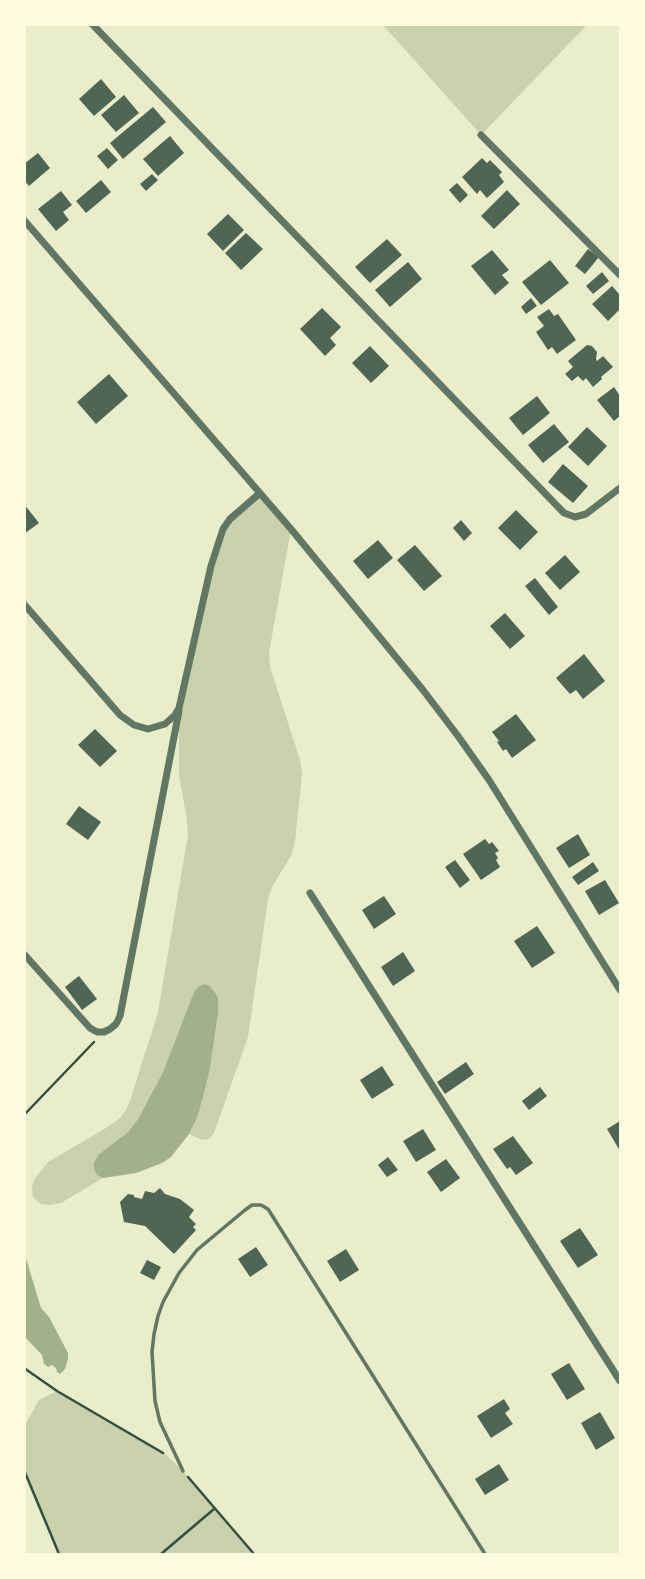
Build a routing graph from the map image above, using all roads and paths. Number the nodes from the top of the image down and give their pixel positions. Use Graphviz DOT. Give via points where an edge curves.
graph roads {
  1 [pos="92,24"];
  2 [pos="481,135"];
  3 [pos="24,220"];
  4 [pos="621,275"];
  5 [pos="621,488"];
  6 [pos="260,493"];
  7 [pos="24,604"];
  8 [pos="179,708"];
  9 [pos="310,893"];
  10 [pos="24,954"];
  11 [pos="621,990"];
  12 [pos="104,1032"];
  13 [pos="24,1115"];
  14 [pos="24,1368"];
  15 [pos="621,1381"];
  16 [pos="24,1470"];
  17 [pos="183,1471"];
  18 [pos="214,1509"];
  19 [pos="59,1555"];
  20 [pos="161,1555"];
  21 [pos="254,1555"];
  22 [pos="485,1555"];
  1 -- 5 [label="street" via="564,513 586,514"];
  2 -- 4 [label="street"];
  3 -- 6 [label="street"];
  6 -- 8 [label="street" via="223,529"];
  6 -- 11 [label="street" via="458,736"];
  7 -- 8 [label="street" via="127,720 154,728 170,721"];
  8 -- 12 [label="street" via="120,1016"];
  9 -- 15 [label="street"];
  10 -- 12 [label="street" via="90,1028"];
  12 -- 13 [label="path"];
  14 -- 17 [label="path" via="161,1450"];
  16 -- 19 [label="path"];
  17 -- 18 [label="path"];
  17 -- 22 [label="lane" via="155,1401 152,1352 158,1316 179,1273 197,1250 252,1205 261,1205 268,1209"];
  18 -- 20 [label="path"];
  18 -- 21 [label="path"];
}
